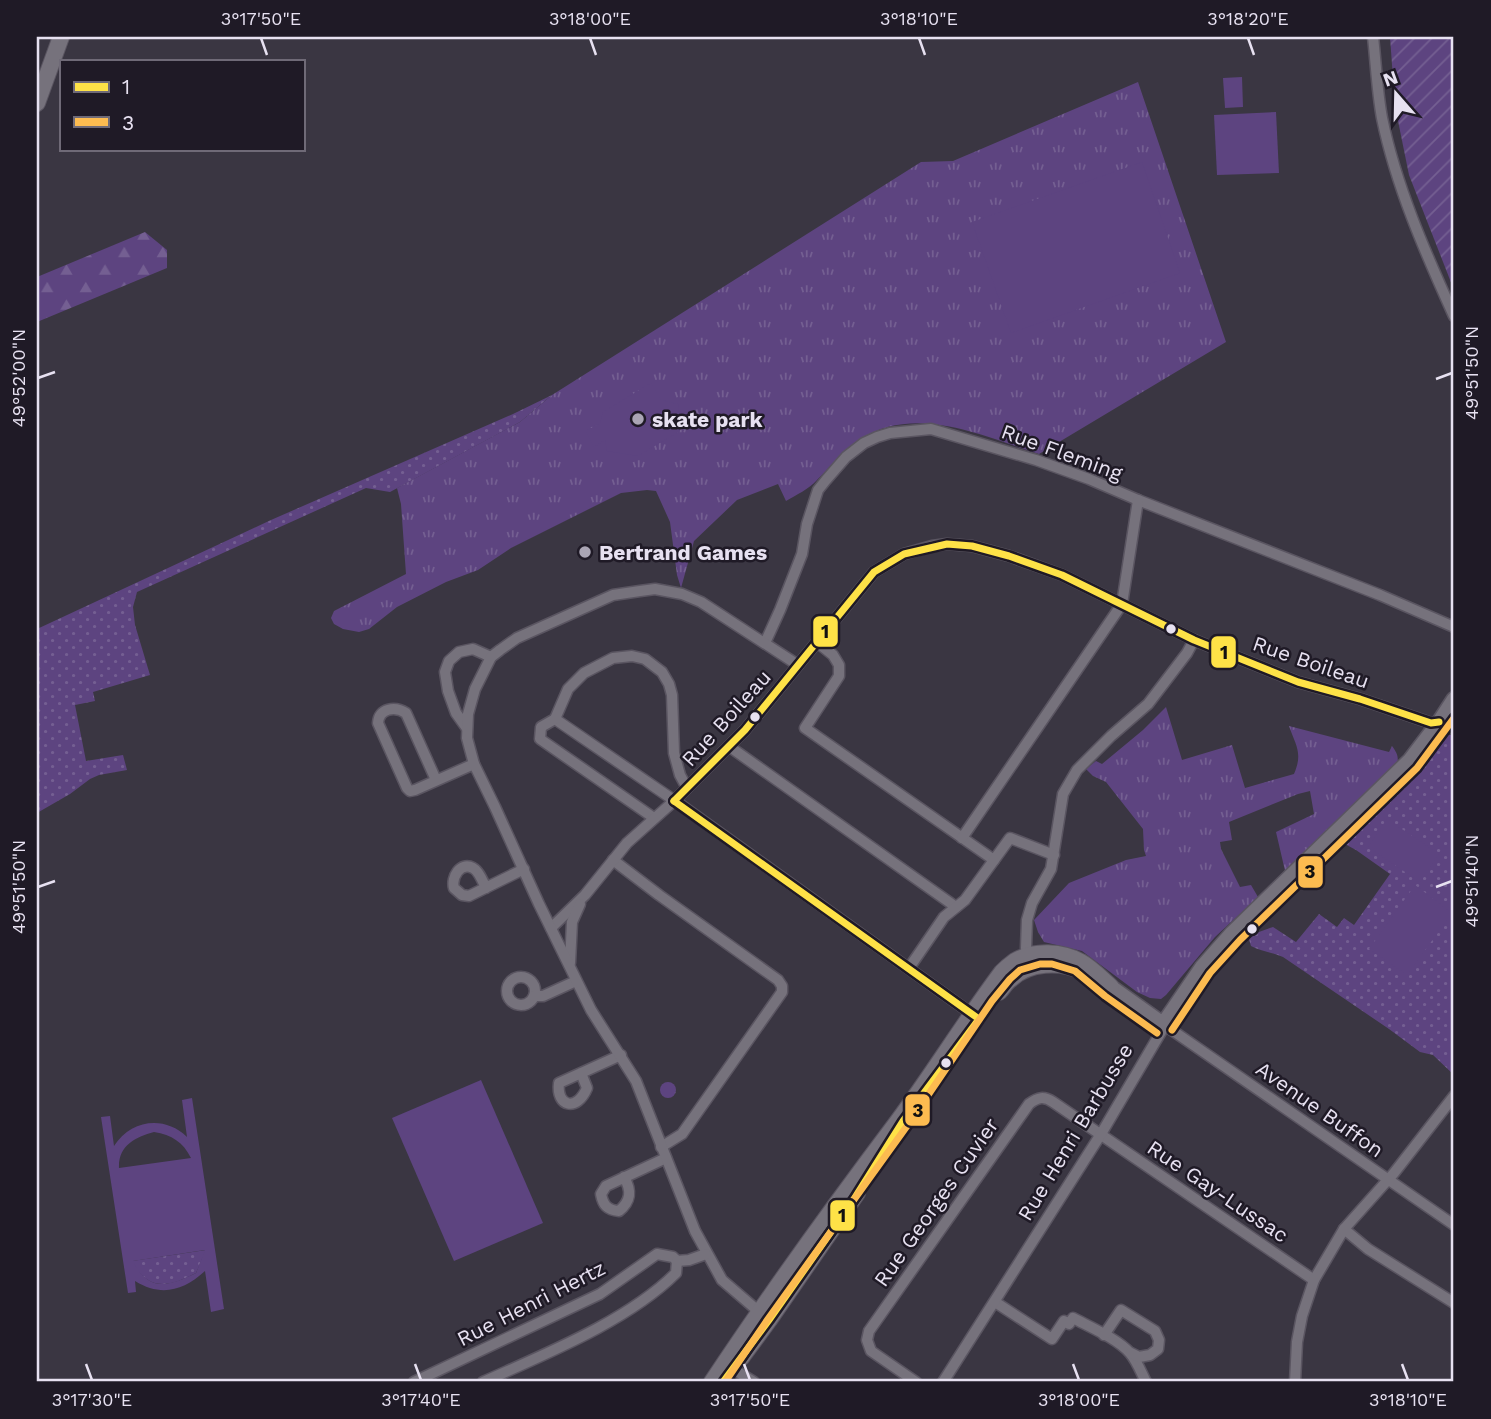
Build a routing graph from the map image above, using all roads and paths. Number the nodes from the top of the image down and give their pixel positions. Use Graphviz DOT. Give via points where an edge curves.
graph roads {
  1 [pos="61,37"];
  2 [pos="1373,37"];
  3 [pos="37,103"];
  4 [pos="1454,316"];
  5 [pos="1138,500"];
  6 [pos="1122,604"];
  7 [pos="1454,626"];
  8 [pos="1194,640"];
  9 [pos="817,642"];
  10 [pos="765,643"];
  11 [pos="491,657"];
  12 [pos="799,665"];
  13 [pos="1454,699"];
  14 [pos="555,719"];
  15 [pos="1447,723"];
  16 [pos="466,727"];
  17 [pos="730,747"];
  18 [pos="474,764"];
  19 [pos="436,780"];
  20 [pos="687,788"];
  21 [pos="674,801"];
  22 [pos="654,818"];
  23 [pos="962,838"];
  24 [pos="1054,855"];
  25 [pos="613,860"];
  26 [pos="994,860"];
  27 [pos="524,869"];
  28 [pos="486,888"];
  29 [pos="585,895"];
  30 [pos="539,904"];
  31 [pos="956,907"];
  32 [pos="569,911"];
  33 [pos="551,928"];
  34 [pos="1028,957"];
  35 [pos="569,967"];
  36 [pos="909,968"];
  37 [pos="576,981"];
  38 [pos="1111,987"];
  39 [pos="534,996"];
  40 [pos="976,1016"];
  41 [pos="1163,1024"];
  42 [pos="621,1055"];
  43 [pos="581,1073"];
  44 [pos="1454,1096"];
  45 [pos="1101,1134"];
  46 [pos="664,1152"];
  47 [pos="624,1177"];
  48 [pos="1388,1180"];
  49 [pos="1454,1225"];
  50 [pos="1344,1228"];
  51 [pos="706,1254"];
  52 [pos="677,1261"];
  53 [pos="1314,1280"];
  54 [pos="995,1302"];
  55 [pos="1454,1303"];
  56 [pos="764,1316"];
  57 [pos="1104,1335"];
  58 [pos="1128,1351"];
  59 [pos="727,1372"];
  60 [pos="414,1382"];
  61 [pos="483,1382"];
  62 [pos="712,1382"];
  63 [pos="754,1382"];
  64 [pos="916,1382"];
  65 [pos="943,1382"];
  66 [pos="1146,1382"];
  67 [pos="1295,1382"];
  1 -- 3 [label="main road"];
  2 -- 4 [label="street" via="1382,116 1395,167"];
  5 -- 6 [label="street"];
  5 -- 7 [label="street, Rue Fleming"];
  5 -- 10 [label="street, Rue Fleming" via="1036,460 931,429 890,433 864,443 846,457 818,490 802,554"];
  6 -- 8 [label="street, Rue Boileau"];
  6 -- 9 [label="street, Rue Boileau" via="1019,560 947,544 904,554 874,572"];
  6 -- 23 [label="street"];
  8 -- 15 [label="street, Rue Boileau" via="1298,682 1431,723"];
  8 -- 24 [label="street" via="1149,704 1077,770 1063,794"];
  9 -- 12 [label="street, Rue Boileau"];
  9 -- 23 [label="street" via="833,654 839,676 805,728"];
  10 -- 11 [label="street" via="701,602 655,589 613,595 517,638"];
  10 -- 12 [label="street"];
  11 -- 16 [label="street" via="475,689"];
  11 -- 16 [label="street" via="473,649 458,652 445,672 456,713"];
  12 -- 17 [label="street, Rue Boileau"];
  13 -- 15 [label="street, Rue Henri Barbusse"];
  14 -- 20 [label="street" via="568,689 584,673 613,658 645,659 669,684 674,753"];
  14 -- 21 [label="street"];
  14 -- 22 [label="street" via="541,727 540,739"];
  15 -- 41 [label="street, Rue Henri Barbusse" via="1233,933 1202,967"];
  16 -- 18 [label="street"];
  17 -- 20 [label="street, Rue Boileau"];
  17 -- 31 [label="street"];
  18 -- 19 [label="street"];
  18 -- 27 [label="street"];
  19 -- 19 [label="street" via="406,713 392,708 381,714 379,723 407,788 415,790"];
  20 -- 21 [label="street, Rue Boileau"];
  21 -- 22 [label="street, Rue Boileau"];
  21 -- 36 [label="street"];
  22 -- 25 [label="street, Rue Boileau"];
  23 -- 26 [label="street"];
  24 -- 26 [label="street" via="1010,838"];
  24 -- 34 [label="street" via="1027,920"];
  25 -- 29 [label="street, Rue Boileau"];
  25 -- 46 [label="street" via="782,986 682,1134"];
  26 -- 31 [label="street"];
  27 -- 28 [label="street"];
  27 -- 30 [label="street"];
  29 -- 32 [label="street, Rue Boileau"];
  29 -- 35 [label="street, Rue Boileau" via="572,922"];
  30 -- 32 [label="street"];
  30 -- 33 [label="street"];
  31 -- 36 [label="street"];
  32 -- 33 [label="street, Rue Boileau"];
  33 -- 35 [label="street"];
  34 -- 38 [label="main road" via="1038,953 1067,956"];
  34 -- 40 [label="main road"];
  35 -- 37 [label="street"];
  36 -- 40 [label="street"];
  37 -- 39 [label="street"];
  37 -- 42 [label="street"];
  38 -- 41 [label="street"];
  40 -- 56 [label="main road" via="853,1199"];
  41 -- 45 [label="street, Rue Henri Barbusse"];
  41 -- 48 [label="street, Avenue Buffon"];
  42 -- 43 [label="street"];
  42 -- 46 [label="street" via="641,1091"];
  44 -- 48 [label="street"];
  45 -- 53 [label="street, Rue Gay-Lussac"];
  45 -- 54 [label="street, Rue Henri Barbusse"];
  45 -- 64 [label="street, Rue Georges Cuvier" via="1047,1098 1029,1104 869,1331 871,1350"];
  46 -- 47 [label="street"];
  46 -- 51 [label="street"];
  48 -- 49 [label="street, Avenue Buffon"];
  48 -- 50 [label="street"];
  50 -- 53 [label="street"];
  50 -- 55 [label="street"];
  51 -- 52 [label="street"];
  51 -- 56 [label="street" via="722,1280"];
  52 -- 60 [label="street, Rue Henri Hertz" via="657,1254 600,1294"];
  52 -- 61 [label="street" via="676,1273 666,1283 611,1321"];
  53 -- 67 [label="street" via="1297,1342"];
  54 -- 57 [label="street" via="1052,1339 1063,1321 1069,1324 1073,1318"];
  54 -- 65 [label="street, Rue Henri Barbusse"];
  56 -- 59 [label="main road"];
  57 -- 58 [label="street"];
  57 -- 58 [label="street" via="1121,1310 1155,1331 1158,1349 1150,1355 1139,1357"];
  58 -- 66 [label="street"];
  59 -- 62 [label="main road"];
  59 -- 63 [label="street"];
}
